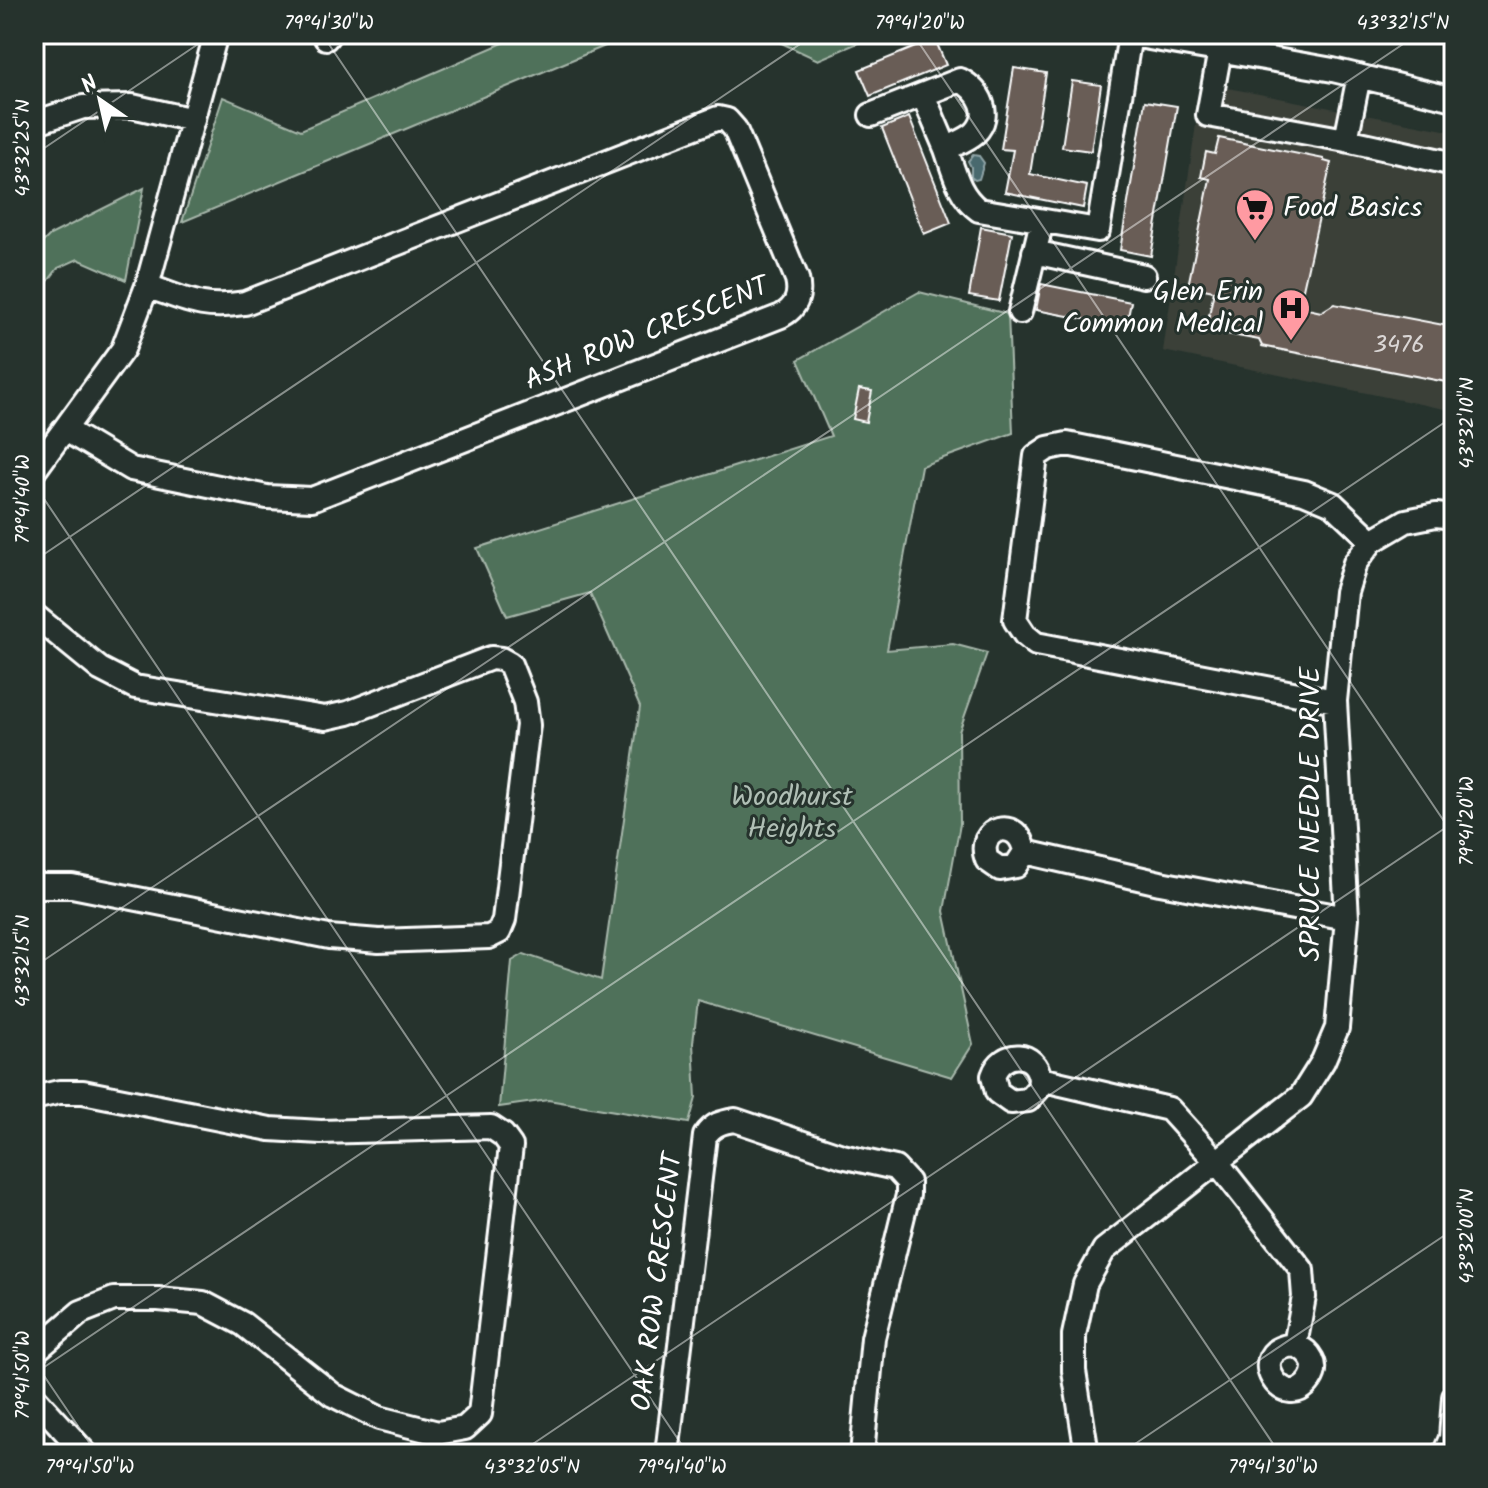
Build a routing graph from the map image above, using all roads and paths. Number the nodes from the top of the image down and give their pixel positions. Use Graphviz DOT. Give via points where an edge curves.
graph roads {
  1 [pos="216,34"];
  2 [pos="1128,34"];
  3 [pos="1198,40"];
  4 [pos="1221,43"];
  5 [pos="1359,76"];
  6 [pos="923,95"];
  7 [pos="1454,99"];
  8 [pos="871,115"];
  9 [pos="193,120"];
  10 [pos="34,123"];
  11 [pos="1346,140"];
  12 [pos="946,149"];
  13 [pos="1454,164"];
  14 [pos="1042,221"];
  15 [pos="1098,230"];
  16 [pos="1034,252"];
  17 [pos="1092,265"];
  18 [pos="1144,276"];
  19 [pos="147,286"];
  20 [pos="1020,312"];
  21 [pos="66,430"];
  22 [pos="34,471"];
  23 [pos="1454,517"];
  24 [pos="1372,541"];
  25 [pos="34,615"];
  26 [pos="1335,701"];
  27 [pos="1025,852"];
  28 [pos="34,886"];
  29 [pos="1347,918"];
  30 [pos="1040,1079"];
  31 [pos="34,1098"];
  32 [pos="1216,1161"];
  33 [pos="1295,1345"];
  34 [pos="34,1352"];
  35 [pos="34,1397"];
  36 [pos="1454,1397"];
  37 [pos="1450,1446"];
  38 [pos="86,1454"];
  39 [pos="667,1454"];
  40 [pos="862,1454"];
  41 [pos="1087,1454"];
  1 -- 9 [label="street"];
  2 -- 3 [label="street"];
  2 -- 15 [label="street"];
  3 -- 4 [label="street"];
  4 -- 5 [label="street"];
  4 -- 11 [label="street" via="1208,115"];
  5 -- 7 [label="street"];
  5 -- 11 [label="street"];
  6 -- 8 [label="street"];
  6 -- 12 [label="street"];
  6 -- 12 [label="street" via="960,80 982,99 984,114 977,131"];
  9 -- 10 [label="street" via="132,106 83,107"];
  9 -- 19 [label="street"];
  11 -- 13 [label="street"];
  12 -- 14 [label="street" via="969,203 979,210"];
  14 -- 15 [label="street"];
  14 -- 16 [label="street"];
  15 -- 17 [label="street"];
  16 -- 17 [label="street"];
  16 -- 20 [label="street"];
  17 -- 18 [label="street"];
  19 -- 21 [label="street" via="123,349"];
  19 -- 21 [label="street, ASH ROW CRESCENT" via="202,305 245,303 718,118 735,129 799,293 792,309 781,316 312,499 267,497 131,469"];
  21 -- 22 [label="street"];
  23 -- 24 [label="street, SPRUCE NEEDLE DRIVE" via="1406,521"];
  24 -- 26 [label="street, SPRUCE NEEDLE DRIVE" via="1355,563 1346,592"];
  24 -- 26 [label="street" via="1333,504 1304,492 1067,444 1036,456 1015,620 1025,635 1036,644"];
  25 -- 28 [label="street" via="100,669 135,687 325,718 491,658 501,659 510,664 528,725 504,920 499,932 489,937 329,937 72,886"];
  26 -- 29 [label="street, SPRUCE NEEDLE DRIVE"];
  27 -- 29 [label="street"];
  29 -- 32 [label="street, SPRUCE NEEDLE DRIVE" via="1337,1028 1323,1061 1301,1096"];
  30 -- 32 [label="street" via="1169,1109"];
  31 -- 34 [label="street" via="83,1092 270,1129 491,1127 511,1146 480,1414 465,1428 438,1433 379,1418 333,1395 243,1324 203,1303 114,1299 81,1312"];
  32 -- 33 [label="street" via="1302,1270 1304,1297"];
  32 -- 41 [label="street, SPRUCE NEEDLE DRIVE" via="1104,1250 1085,1284 1074,1335 1074,1371"];
  35 -- 38 [label="street"];
  36 -- 37 [label="street"];
  39 -- 40 [label="street, OAK ROW CRESCENT" via="705,1136 710,1128 735,1120 895,1168 908,1182 873,1338"];
}
